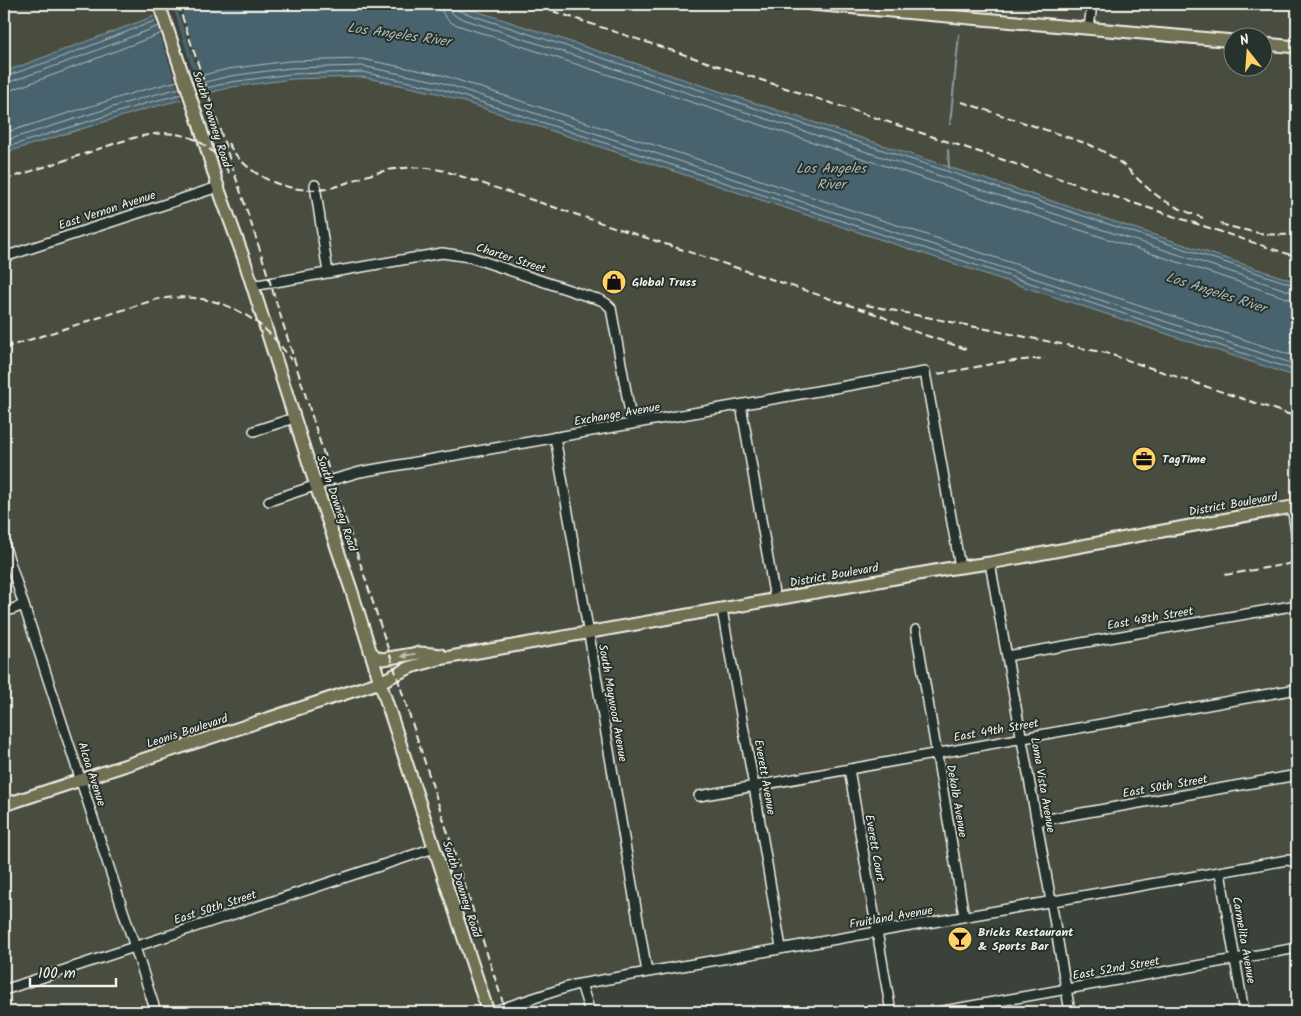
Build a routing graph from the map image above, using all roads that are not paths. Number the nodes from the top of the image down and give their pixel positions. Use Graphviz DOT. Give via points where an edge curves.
graph roads {
  1 [pos="160,4"];
  2 [pos="811,4"];
  3 [pos="1092,4"];
  4 [pos="1089,28"];
  5 [pos="1224,40"];
  6 [pos="1274,45"];
  7 [pos="1297,47"];
  8 [pos="315,185"];
  9 [pos="218,187"];
  10 [pos="4,257"];
  11 [pos="328,273"];
  12 [pos="252,286"];
  13 [pos="741,405"];
  14 [pos="294,418"];
  15 [pos="632,424"];
  16 [pos="254,431"];
  17 [pos="555,437"];
  18 [pos="316,486"];
  19 [pos="269,501"];
  20 [pos="1294,507"];
  21 [pos="1297,538"];
  22 [pos="4,544"];
  23 [pos="990,563"];
  24 [pos="960,567"];
  25 [pos="776,599"];
  26 [pos="1297,605"];
  27 [pos="24,606"];
  28 [pos="722,610"];
  29 [pos="4,612"];
  30 [pos="916,630"];
  31 [pos="588,633"];
  32 [pos="370,651"];
  33 [pos="1007,656"];
  34 [pos="447,657"];
  35 [pos="380,682"];
  36 [pos="1297,689"];
  37 [pos="1022,738"];
  38 [pos="936,753"];
  39 [pos="849,769"];
  40 [pos="1297,775"];
  41 [pos="81,780"];
  42 [pos="754,786"];
  43 [pos="699,796"];
  44 [pos="4,805"];
  45 [pos="1037,822"];
  46 [pos="434,848"];
  47 [pos="1297,862"];
  48 [pos="1220,872"];
  49 [pos="1051,901"];
  50 [pos="964,916"];
  51 [pos="877,932"];
  52 [pos="135,947"];
  53 [pos="781,948"];
  54 [pos="1297,948"];
  55 [pos="1235,960"];
  56 [pos="647,972"];
  57 [pos="581,984"];
  58 [pos="4,990"];
  59 [pos="1066,990"];
  60 [pos="156,1012"];
  61 [pos="489,1012"];
  62 [pos="590,1012"];
  63 [pos="891,1012"];
  64 [pos="938,1012"];
  65 [pos="1070,1012"];
  66 [pos="1244,1012"];
  1 -- 9 [label="main road, South Downey Road"];
  2 -- 4 [label="main road"];
  3 -- 4 [label="street"];
  4 -- 5 [label="main road"];
  6 -- 7 [label="main road"];
  8 -- 11 [label="street"];
  9 -- 10 [label="street, East Vernon Avenue"];
  9 -- 12 [label="main road, South Downey Road"];
  11 -- 12 [label="street, Charter Street"];
  11 -- 15 [label="street, Charter Street" via="442,253 470,257 604,300 611,308"];
  12 -- 14 [label="main road, South Downey Road"];
  13 -- 15 [label="street, Exchange Avenue"];
  13 -- 24 [label="street, Exchange Avenue" via="924,372"];
  13 -- 25 [label="street"];
  14 -- 16 [label="street"];
  14 -- 18 [label="main road, South Downey Road"];
  15 -- 17 [label="street, Exchange Avenue"];
  17 -- 18 [label="street, Exchange Avenue" via="360,472"];
  17 -- 31 [label="street, South Maywood Avenue"];
  18 -- 19 [label="street, Exchange Avenue"];
  18 -- 32 [label="main road, South Downey Road"];
  20 -- 21 [label="street"];
  20 -- 23 [label="main road, District Boulevard"];
  22 -- 27 [label="street, Alcoa Avenue"];
  23 -- 24 [label="main road, District Boulevard"];
  23 -- 33 [label="street, Loma Vista Avenue"];
  24 -- 25 [label="main road, District Boulevard"];
  25 -- 28 [label="main road, District Boulevard"];
  26 -- 33 [label="street, East 48th Street"];
  27 -- 29 [label="street"];
  27 -- 41 [label="street, Alcoa Avenue"];
  28 -- 31 [label="main road, District Boulevard"];
  28 -- 42 [label="street, Everett Avenue"];
  30 -- 38 [label="street, Dekalb Avenue"];
  31 -- 34 [label="main road, District Boulevard"];
  31 -- 56 [label="street, South Maywood Avenue"];
  34 -- 32 [label="main road, one-way" via="418,653 383,659"];
  32 -- 35 [label="main road, South Downey Road"];
  33 -- 37 [label="street, Loma Vista Avenue"];
  34 -- 35 [label="main road, District Boulevard" via="396,673"];
  35 -- 41 [label="main road, Leonis Boulevard"];
  35 -- 46 [label="main road, South Downey Road"];
  36 -- 37 [label="street, East 49th Street"];
  37 -- 38 [label="street, East 49th Street"];
  37 -- 45 [label="street, Loma Vista Avenue"];
  38 -- 39 [label="street, East 49th Street"];
  38 -- 50 [label="street, Dekalb Avenue"];
  39 -- 42 [label="street, East 49th Street"];
  39 -- 51 [label="street, Everett Court"];
  40 -- 45 [label="street, East 50th Street"];
  41 -- 44 [label="main road, Leonis Boulevard"];
  41 -- 52 [label="street, Alcoa Avenue"];
  42 -- 43 [label="street, East 49th Street"];
  42 -- 53 [label="street, Everett Avenue"];
  45 -- 49 [label="street, Loma Vista Avenue"];
  46 -- 52 [label="street, East 50th Street"];
  46 -- 61 [label="main road, South Downey Road"];
  47 -- 48 [label="street, Fruitland Avenue" via="1288,860"];
  48 -- 49 [label="street, Fruitland Avenue"];
  48 -- 55 [label="street, Carmelita Avenue"];
  49 -- 50 [label="street, Fruitland Avenue"];
  49 -- 59 [label="street, Loma Vista Avenue"];
  50 -- 51 [label="street, Fruitland Avenue"];
  51 -- 53 [label="street, Fruitland Avenue"];
  51 -- 63 [label="street"];
  52 -- 58 [label="street, East 50th Street"];
  52 -- 60 [label="street, Alcoa Avenue"];
  53 -- 56 [label="street, Fruitland Avenue"];
  54 -- 55 [label="street, East 52nd Street"];
  55 -- 59 [label="street, East 52nd Street"];
  55 -- 66 [label="street, Carmelita Avenue"];
  56 -- 57 [label="street, Fruitland Avenue"];
  57 -- 61 [label="street, Fruitland Avenue"];
  57 -- 62 [label="street"];
  59 -- 64 [label="street, East 52nd Street"];
  59 -- 65 [label="street, Loma Vista Avenue"];
}
